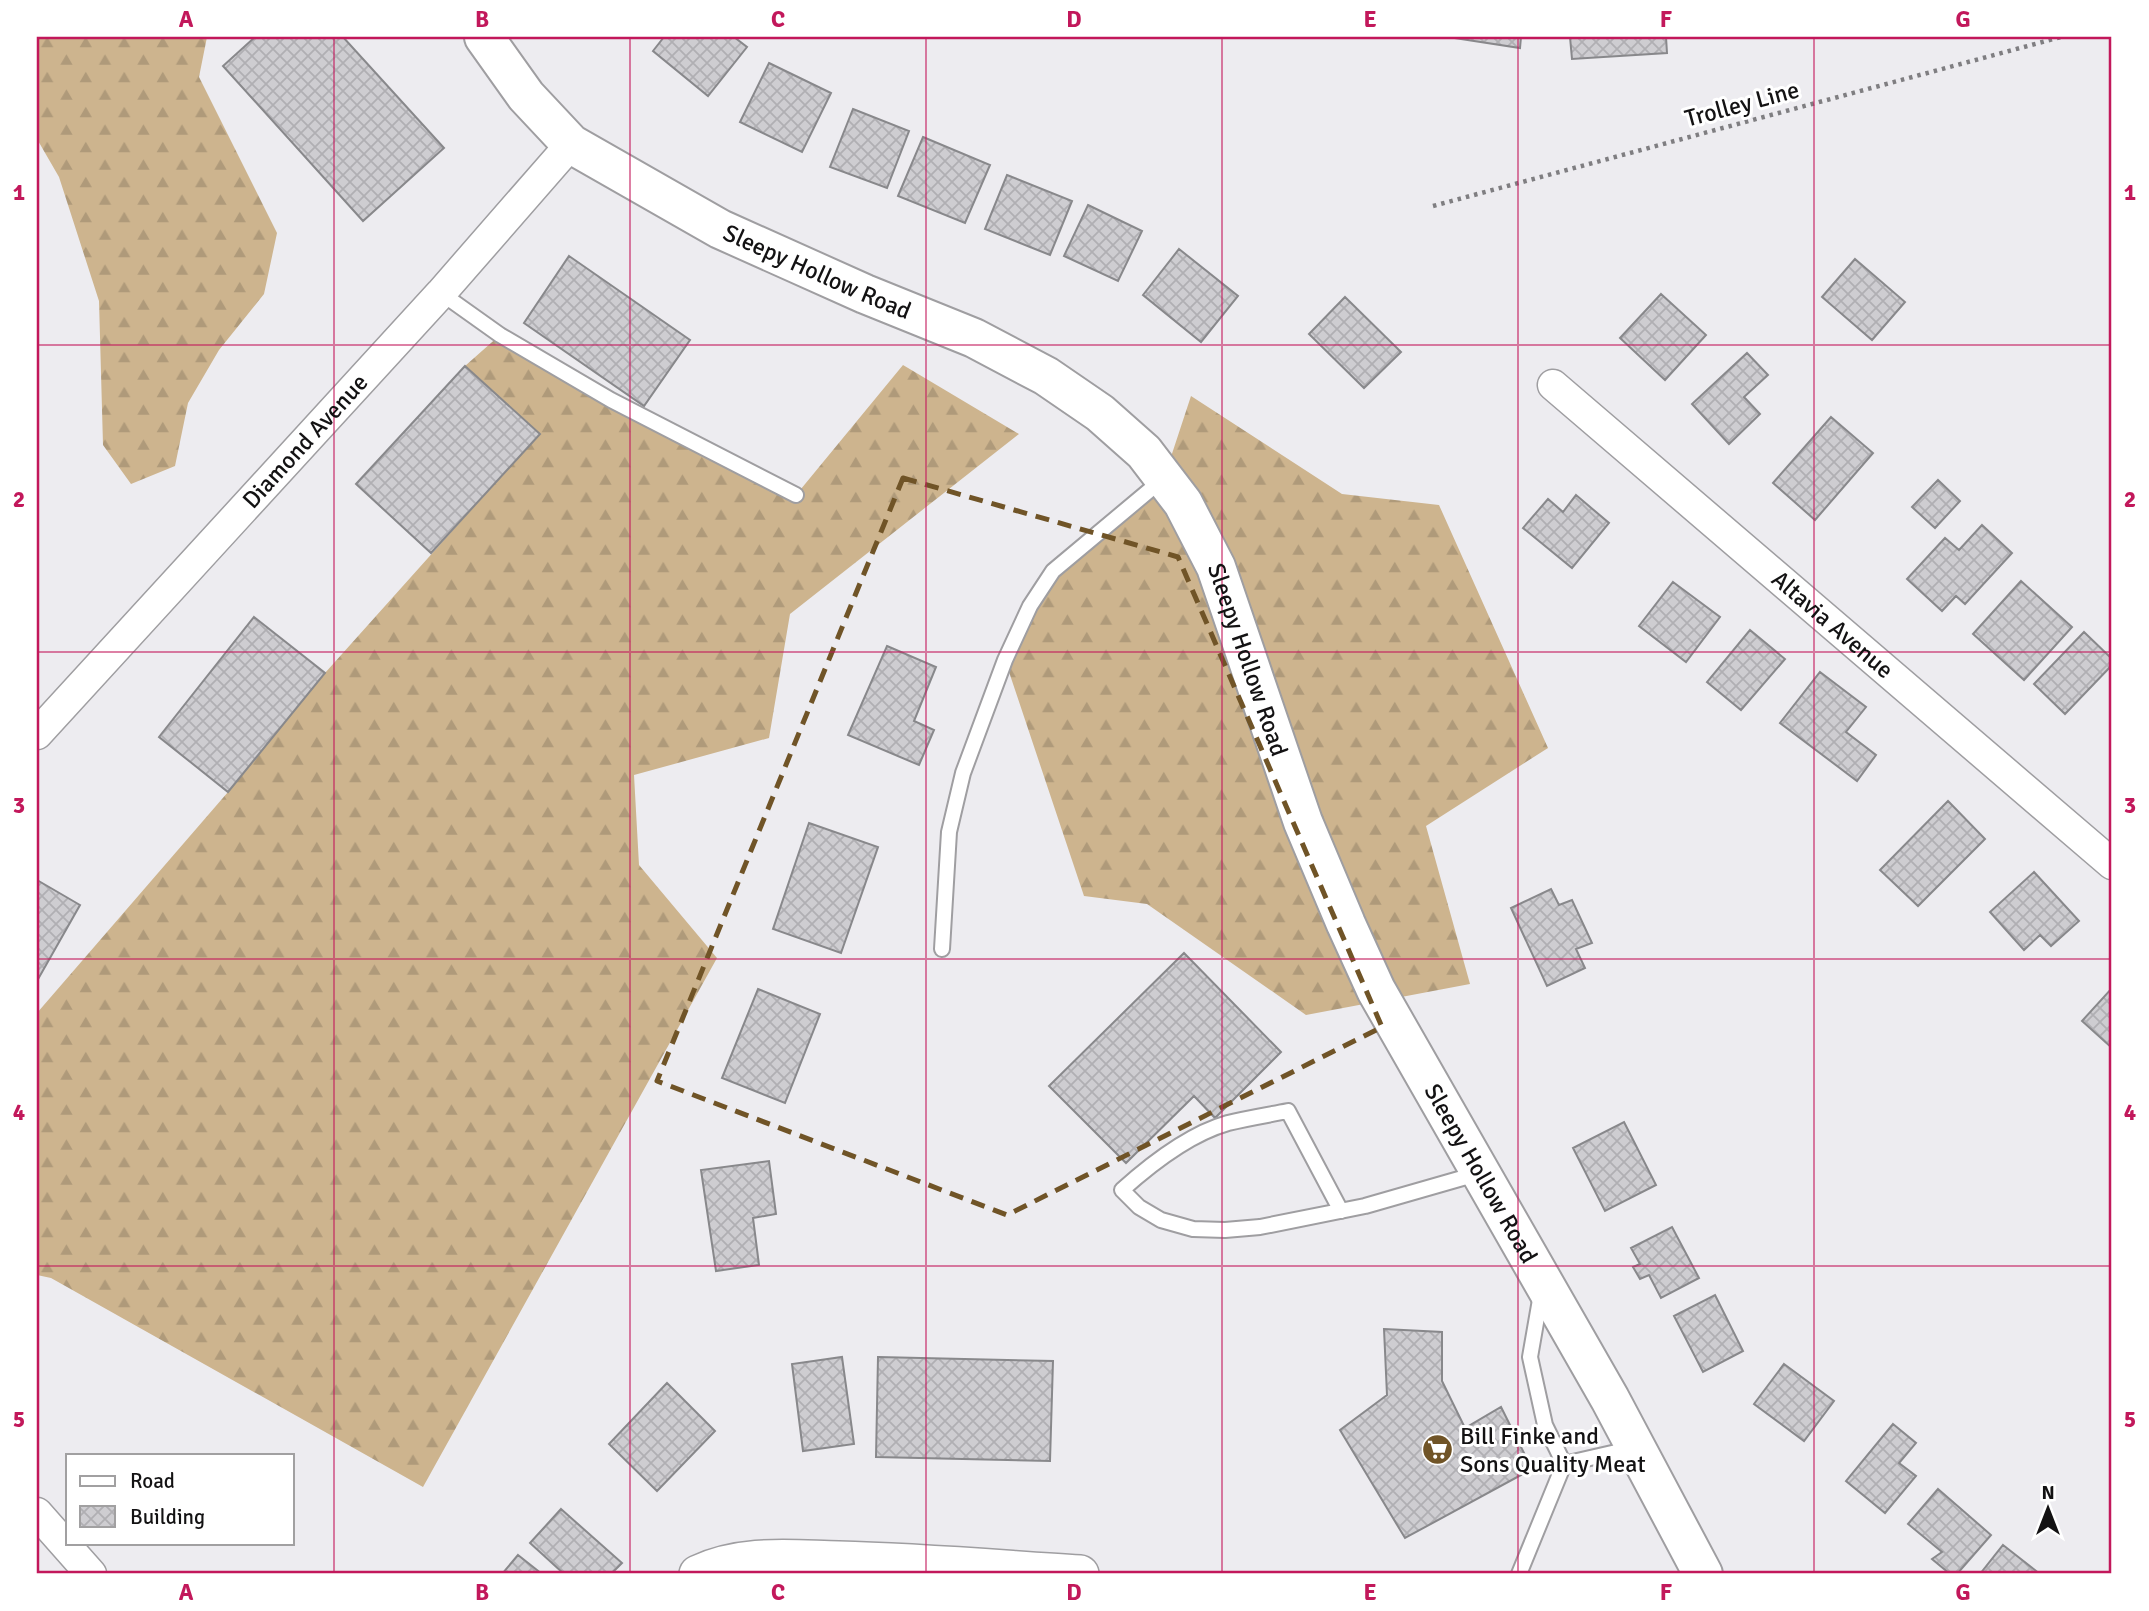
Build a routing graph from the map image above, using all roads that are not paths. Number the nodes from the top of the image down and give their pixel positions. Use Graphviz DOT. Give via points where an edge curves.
graph roads {
  1 [pos="484,37"];
  2 [pos="571,144"];
  3 [pos="441,293"];
  4 [pos="1553,385"];
  5 [pos="1164,478"];
  6 [pos="796,495"];
  7 [pos="37,734"];
  8 [pos="2112,864"];
  9 [pos="943,949"];
  10 [pos="1481,1172"];
  11 [pos="1340,1211"];
  12 [pos="1543,1281"];
  13 [pos="1636,1448"];
  14 [pos="1564,1464"];
  15 [pos="37,1513"];
  16 [pos="883,1568"];
  17 [pos="91,1574"];
  18 [pos="698,1574"];
  19 [pos="1080,1574"];
  20 [pos="1519,1574"];
  21 [pos="1703,1574"];
  1 -- 2 [label="main road, Sleepy Hollow Road" via="526,96"];
  2 -- 3 [label="street, Diamond Avenue"];
  2 -- 5 [label="main road, Sleepy Hollow Road" via="720,229 974,338 1046,376 1100,413 1144,452"];
  3 -- 6 [label="lane" via="500,335 611,400"];
  3 -- 7 [label="street, Diamond Avenue"];
  4 -- 8 [label="street, Altavia Avenue"];
  5 -- 9 [label="lane" via="1053,571 1030,606 963,773 949,832"];
  5 -- 10 [label="main road, Sleepy Hollow Road" via="1183,503 1216,567 1303,822 1346,925 1377,990"];
  10 -- 11 [label="lane"];
  10 -- 12 [label="main road, Sleepy Hollow Road"];
  11 -- 11 [label="lane" via="1261,1227 1192,1229 1161,1220 1122,1190 1196,1136 1227,1123 1288,1111"];
  12 -- 13 [label="main road, Sleepy Hollow Road"];
  12 -- 14 [label="lane" via="1530,1357 1545,1424"];
  13 -- 14 [label="lane"];
  13 -- 21 [label="main road, Sleepy Hollow Road"];
  14 -- 20 [label="lane"];
  15 -- 17 [label="street"];
  16 -- 18 [label="street" via="768,1558 717,1565"];
  16 -- 19 [label="street"];
}
